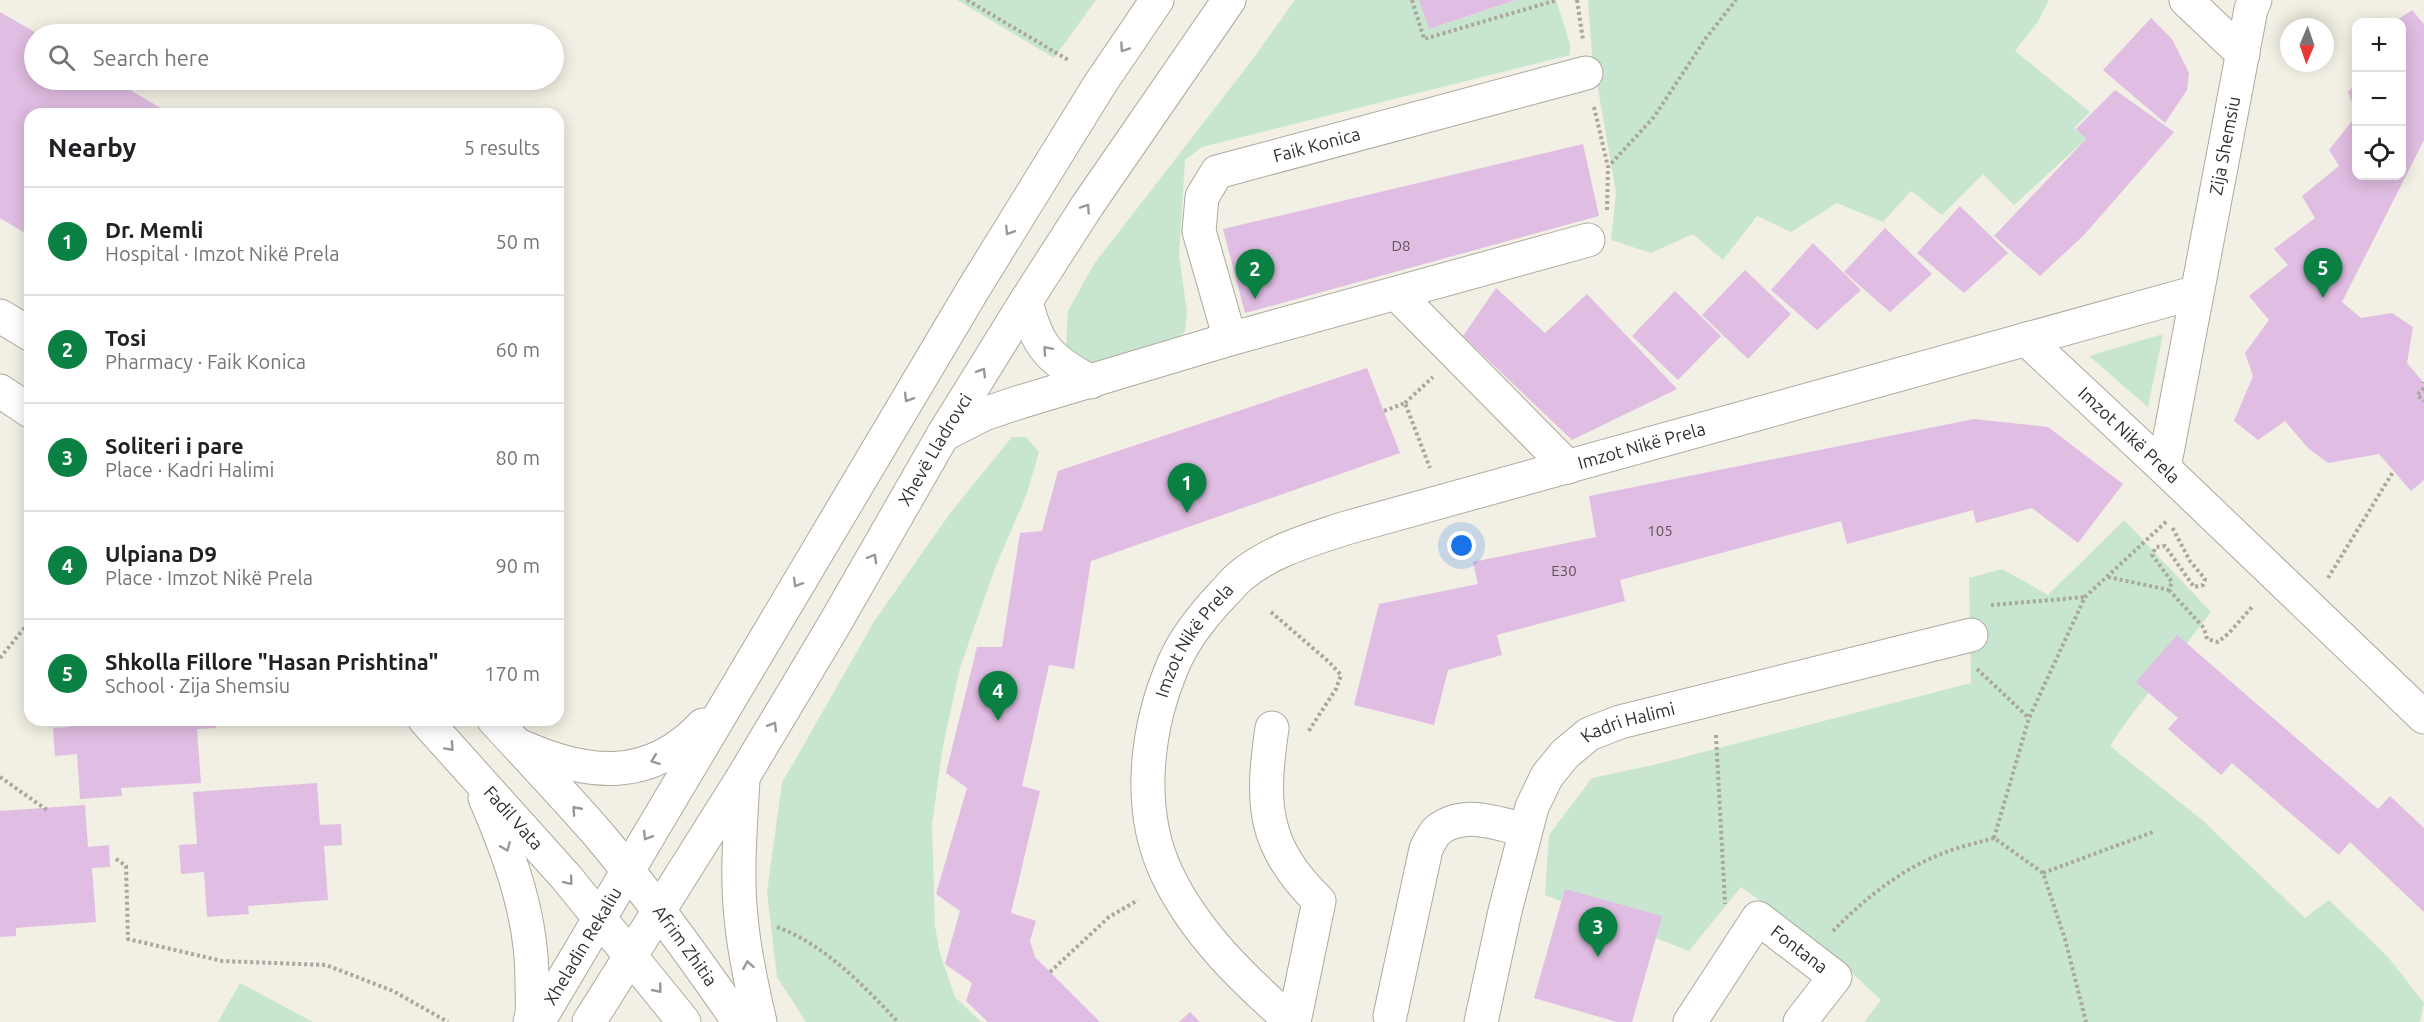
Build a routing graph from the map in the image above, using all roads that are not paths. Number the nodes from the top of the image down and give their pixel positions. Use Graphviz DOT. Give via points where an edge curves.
graph roads {
  1 [pos="1157,0"];
  2 [pos="1229,0"];
  3 [pos="2186,0"];
  4 [pos="2255,0"];
  5 [pos="2242,54"];
  6 [pos="1586,73"];
  7 [pos="1588,240"];
  8 [pos="2197,292"];
  9 [pos="1397,294"];
  10 [pos="1026,301"];
  11 [pos="0,316"];
  12 [pos="24,330"];
  13 [pos="1230,339"];
  14 [pos="2026,339"];
  15 [pos="1091,382"];
  16 [pos="0,391"];
  17 [pos="24,407"];
  18 [pos="943,435"];
  19 [pos="1568,467"];
  20 [pos="2164,468"];
  21 [pos="1971,635"];
  22 [pos="731,695"];
  23 [pos="2424,717"];
  24 [pos="431,726"];
  25 [pos="1272,728"];
  26 [pos="505,732"];
  27 [pos="475,774"];
  28 [pos="743,777"];
  29 [pos="1524,830"];
  30 [pos="627,870"];
  31 [pos="659,911"];
  32 [pos="600,918"];
  33 [pos="632,956"];
  34 [pos="1390,1016"];
  35 [pos="530,1022"];
  36 [pos="538,1022"];
  37 [pos="589,1022"];
  38 [pos="684,1022"];
  39 [pos="739,1022"];
  40 [pos="760,1022"];
  41 [pos="1293,1022"];
  42 [pos="1481,1022"];
  43 [pos="1690,1022"];
  44 [pos="1800,1022"];
  1 -- 22 [label="street, one-way" via="1100,84 974,288"];
  10 -- 2 [label="street, Xhevë Lladrovci, one-way"];
  3 -- 5 [label="street"];
  4 -- 5 [label="street, Zija Shemsiu"];
  5 -- 8 [label="street, Zija Shemsiu"];
  6 -- 13 [label="street, Faik Konica" via="1218,172 1202,197 1199,231"];
  7 -- 9 [label="street"];
  8 -- 14 [label="street"];
  8 -- 20 [label="street, Zija Shemsiu"];
  9 -- 13 [label="street"];
  9 -- 19 [label="street"];
  15 -- 10 [label="street, one-way" via="1050,355 1039,341"];
  18 -- 10 [label="street, Xhevë Lladrovci, one-way"];
  11 -- 12 [label="street"];
  13 -- 15 [label="street"];
  14 -- 19 [label="street, Imzot Nikë Prela"];
  14 -- 20 [label="street, Imzot Nikë Prela"];
  15 -- 18 [label="street" via="984,414"];
  16 -- 17 [label="street"];
  28 -- 18 [label="street, Xhevë Lladrovci, one-way"];
  19 -- 41 [label="street, Imzot Nikë Prela" via="1284,548 1242,574 1205,613 1174,661 1157,707 1149,753 1153,836 1167,874 1202,932 1256,991"];
  20 -- 23 [label="street, Imzot Nikë Prela"];
  21 -- 29 [label="street, Kadri Halimi" via="1620,722 1589,734 1547,776"];
  22 -- 26 [label="street, one-way" via="688,741 644,765 585,768 550,759"];
  22 -- 30 [label="street, one-way"];
  24 -- 27 [label="street, Fadil Vata, one-way"];
  25 -- 41 [label="street, Imzot Nikë Prela" via="1266,804 1273,835 1289,867 1319,901"];
  30 -- 26 [label="street, one-way"];
  27 -- 32 [label="street, Fadil Vata, one-way"];
  27 -- 35 [label="street, one-way" via="514,868 527,920 532,976"];
  28 -- 31 [label="street, Xhevë Lladrovci"];
  40 -- 28 [label="street, one-way" via="741,916"];
  29 -- 34 [label="street" via="1478,819 1455,820 1437,831 1426,849"];
  29 -- 42 [label="street, Kadri Halimi"];
  30 -- 31 [label="street, Afrim Zhitia"];
  30 -- 32 [label="street, Xheladin Rekaliu"];
  31 -- 33 [label="street"];
  31 -- 39 [label="street, Afrim Zhitia"];
  32 -- 33 [label="street"];
  32 -- 36 [label="street, Xheladin Rekaliu"];
  33 -- 37 [label="street"];
  33 -- 38 [label="street, one-way"];
  43 -- 44 [label="street, Fontana" via="1758,918 1835,977"];
}
